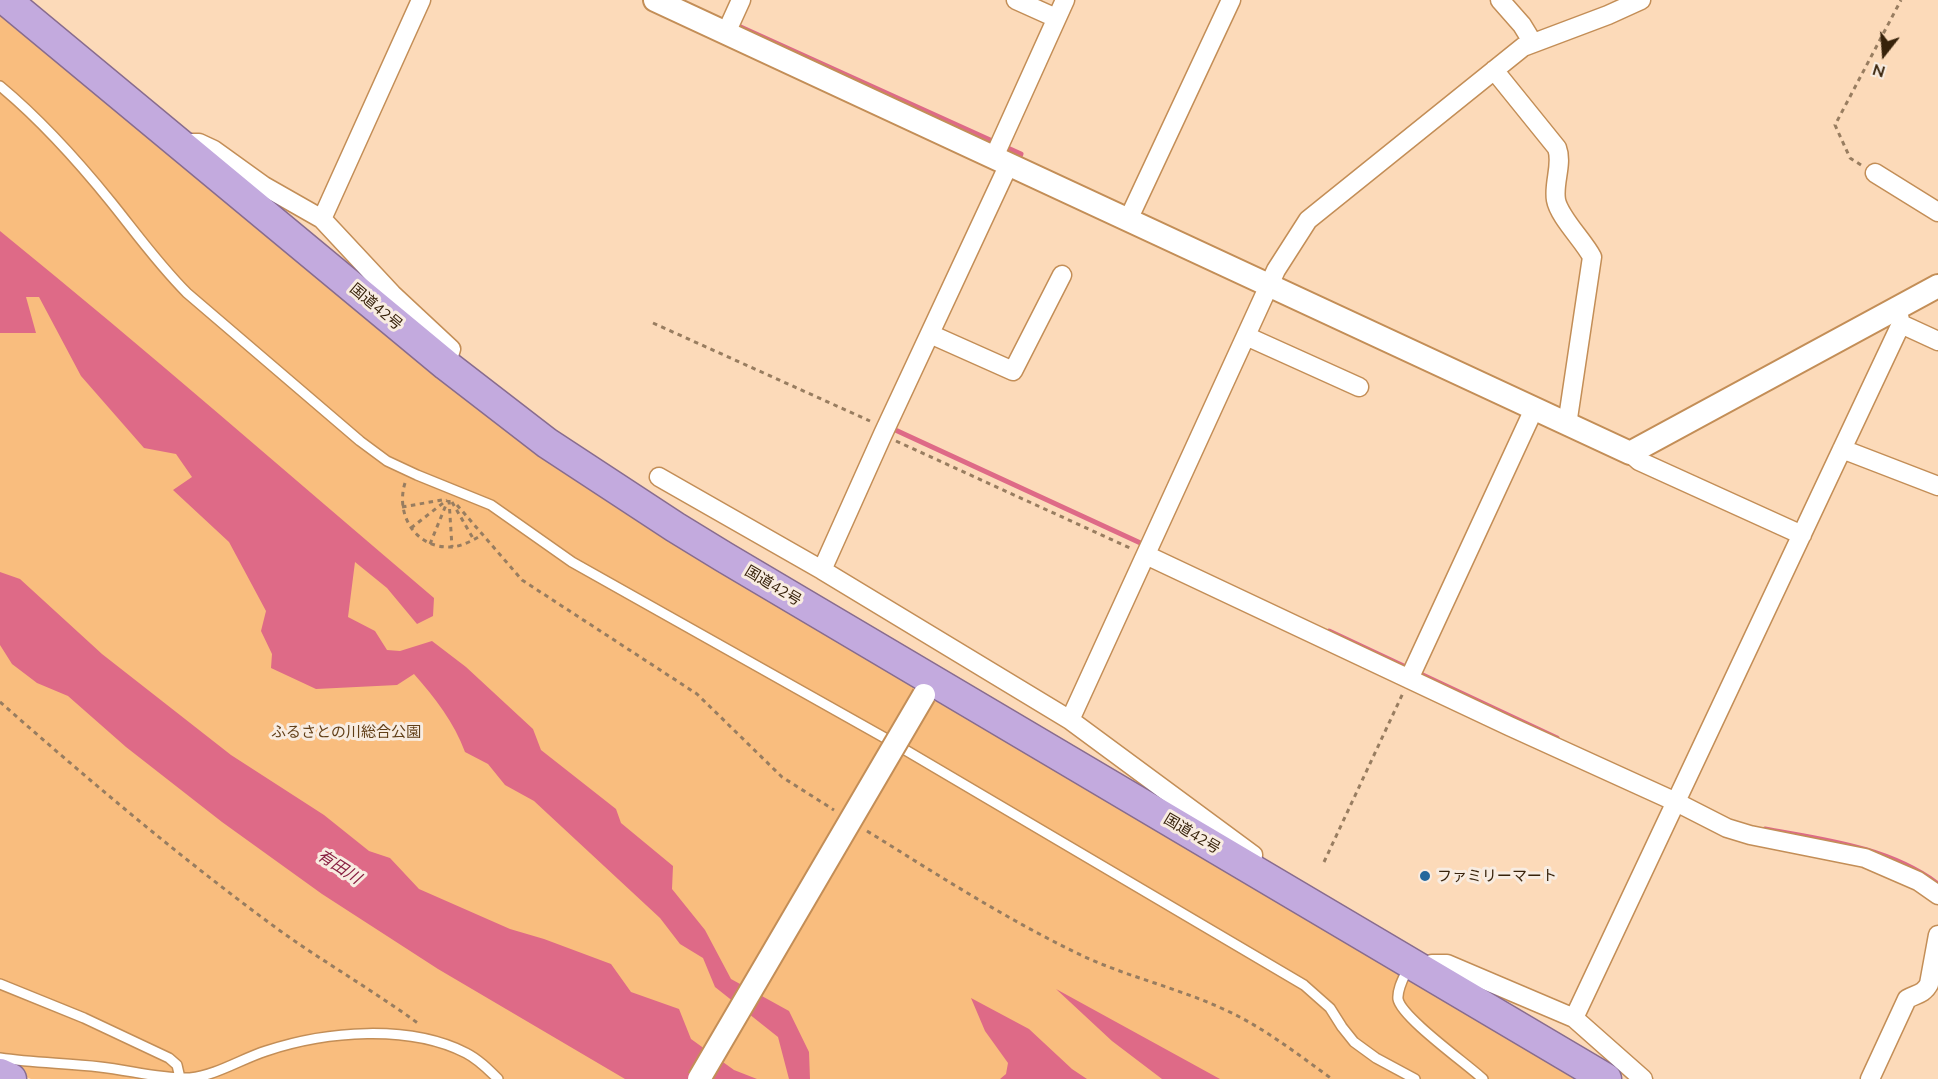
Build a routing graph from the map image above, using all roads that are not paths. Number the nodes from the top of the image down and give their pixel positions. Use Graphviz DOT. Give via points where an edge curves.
graph roads {
  1 [pos="6,0"];
  2 [pos="421,0"];
  3 [pos="655,0"];
  4 [pos="741,0"];
  5 [pos="1016,0"];
  6 [pos="1065,0"];
  7 [pos="1231,0"];
  8 [pos="1500,0"];
  9 [pos="1641,0"];
  10 [pos="31,12"];
  11 [pos="1056,18"];
  12 [pos="726,33"];
  13 [pos="1533,43"];
  14 [pos="1494,70"];
  15 [pos="0,86"];
  16 [pos="183,148"];
  17 [pos="1001,160"];
  18 [pos="1875,173"];
  19 [pos="1938,212"];
  20 [pos="322,219"];
  21 [pos="1128,220"];
  22 [pos="1062,275"];
  23 [pos="1269,286"];
  24 [pos="1938,286"];
  25 [pos="1899,316"];
  26 [pos="930,334"];
  27 [pos="1246,336"];
  28 [pos="1938,341"];
  29 [pos="446,365"];
  30 [pos="1359,387"];
  31 [pos="1534,409"];
  32 [pos="1568,425"];
  33 [pos="1842,449"];
  34 [pos="1630,453"];
  35 [pos="659,477"];
  36 [pos="1938,486"];
  37 [pos="1802,535"];
  38 [pos="1146,555"];
  39 [pos="822,570"];
  40 [pos="1409,679"];
  41 [pos="929,688"];
  42 [pos="1070,720"];
  43 [pos="1676,802"];
  44 [pos="1251,870"];
  45 [pos="1938,895"];
  46 [pos="1938,935"];
  47 [pos="1418,969"];
  48 [pos="0,984"];
  49 [pos="1574,1018"];
  50 [pos="0,1058"];
  51 [pos="0,1074"];
  52 [pos="180,1078"];
  53 [pos="11,1079"];
  54 [pos="498,1079"];
  55 [pos="699,1079"];
  56 [pos="1415,1079"];
  57 [pos="1483,1079"];
  58 [pos="1606,1079"];
  59 [pos="1643,1079"];
  60 [pos="1870,1079"];
  1 -- 10 [label="highway, 国道42号"];
  2 -- 20 [label="street"];
  3 -- 12 [label="street"];
  4 -- 12 [label="street"];
  5 -- 11 [label="street"];
  6 -- 11 [label="street"];
  7 -- 21 [label="street"];
  8 -- 13 [label="street"];
  9 -- 13 [label="street"];
  10 -- 16 [label="highway, 国道42号"];
  11 -- 17 [label="street"];
  12 -- 17 [label="street"];
  13 -- 14 [label="street"];
  14 -- 23 [label="street" via="1308,220"];
  14 -- 32 [label="street" via="1557,148 1556,202 1592,257"];
  15 -- 56 [label="lane" via="61,144 187,293 387,461 491,505 572,562 885,738 1304,985 1330,1008 1354,1042"];
  16 -- 20 [label="street" via="192,143 206,146"];
  16 -- 29 [label="highway, 国道42号"];
  17 -- 21 [label="street"];
  17 -- 26 [label="street"];
  18 -- 19 [label="street"];
  20 -- 29 [label="street" via="392,294 451,349"];
  21 -- 23 [label="street"];
  22 -- 26 [label="street" via="1013,371"];
  23 -- 27 [label="street"];
  23 -- 31 [label="street"];
  24 -- 25 [label="street"];
  25 -- 28 [label="street"];
  25 -- 33 [label="street"];
  25 -- 34 [label="street"];
  26 -- 39 [label="street"];
  27 -- 30 [label="street"];
  27 -- 38 [label="street"];
  29 -- 41 [label="highway, 国道42号" via="547,443"];
  31 -- 32 [label="street"];
  31 -- 40 [label="street"];
  32 -- 34 [label="street"];
  33 -- 36 [label="street"];
  33 -- 37 [label="street"];
  34 -- 37 [label="street" via="1639,461"];
  35 -- 39 [label="street"];
  37 -- 43 [label="street"];
  38 -- 40 [label="street"];
  38 -- 42 [label="street"];
  39 -- 42 [label="street"];
  40 -- 43 [label="street"];
  41 -- 44 [label="highway, 国道42号"];
  41 -- 55 [label="street, bridge"];
  42 -- 44 [label="street" via="1253,855"];
  43 -- 45 [label="street" via="1738,832 1865,858 1918,881"];
  43 -- 49 [label="street"];
  44 -- 47 [label="highway, 国道42号"];
  46 -- 60 [label="street" via="1929,984 1926,990 1907,999"];
  47 -- 49 [label="street" via="1447,964"];
  47 -- 57 [label="lane" via="1399,990 1400,1006"];
  47 -- 58 [label="highway, 国道42号"];
  48 -- 52 [label="lane" via="169,1058 177,1065"];
  49 -- 59 [label="street"];
  50 -- 52 [label="lane"];
  51 -- 53 [label="highway"];
  52 -- 54 [label="lane" via="213,1073 303,1041 368,1035 438,1042 467,1054"];
}
